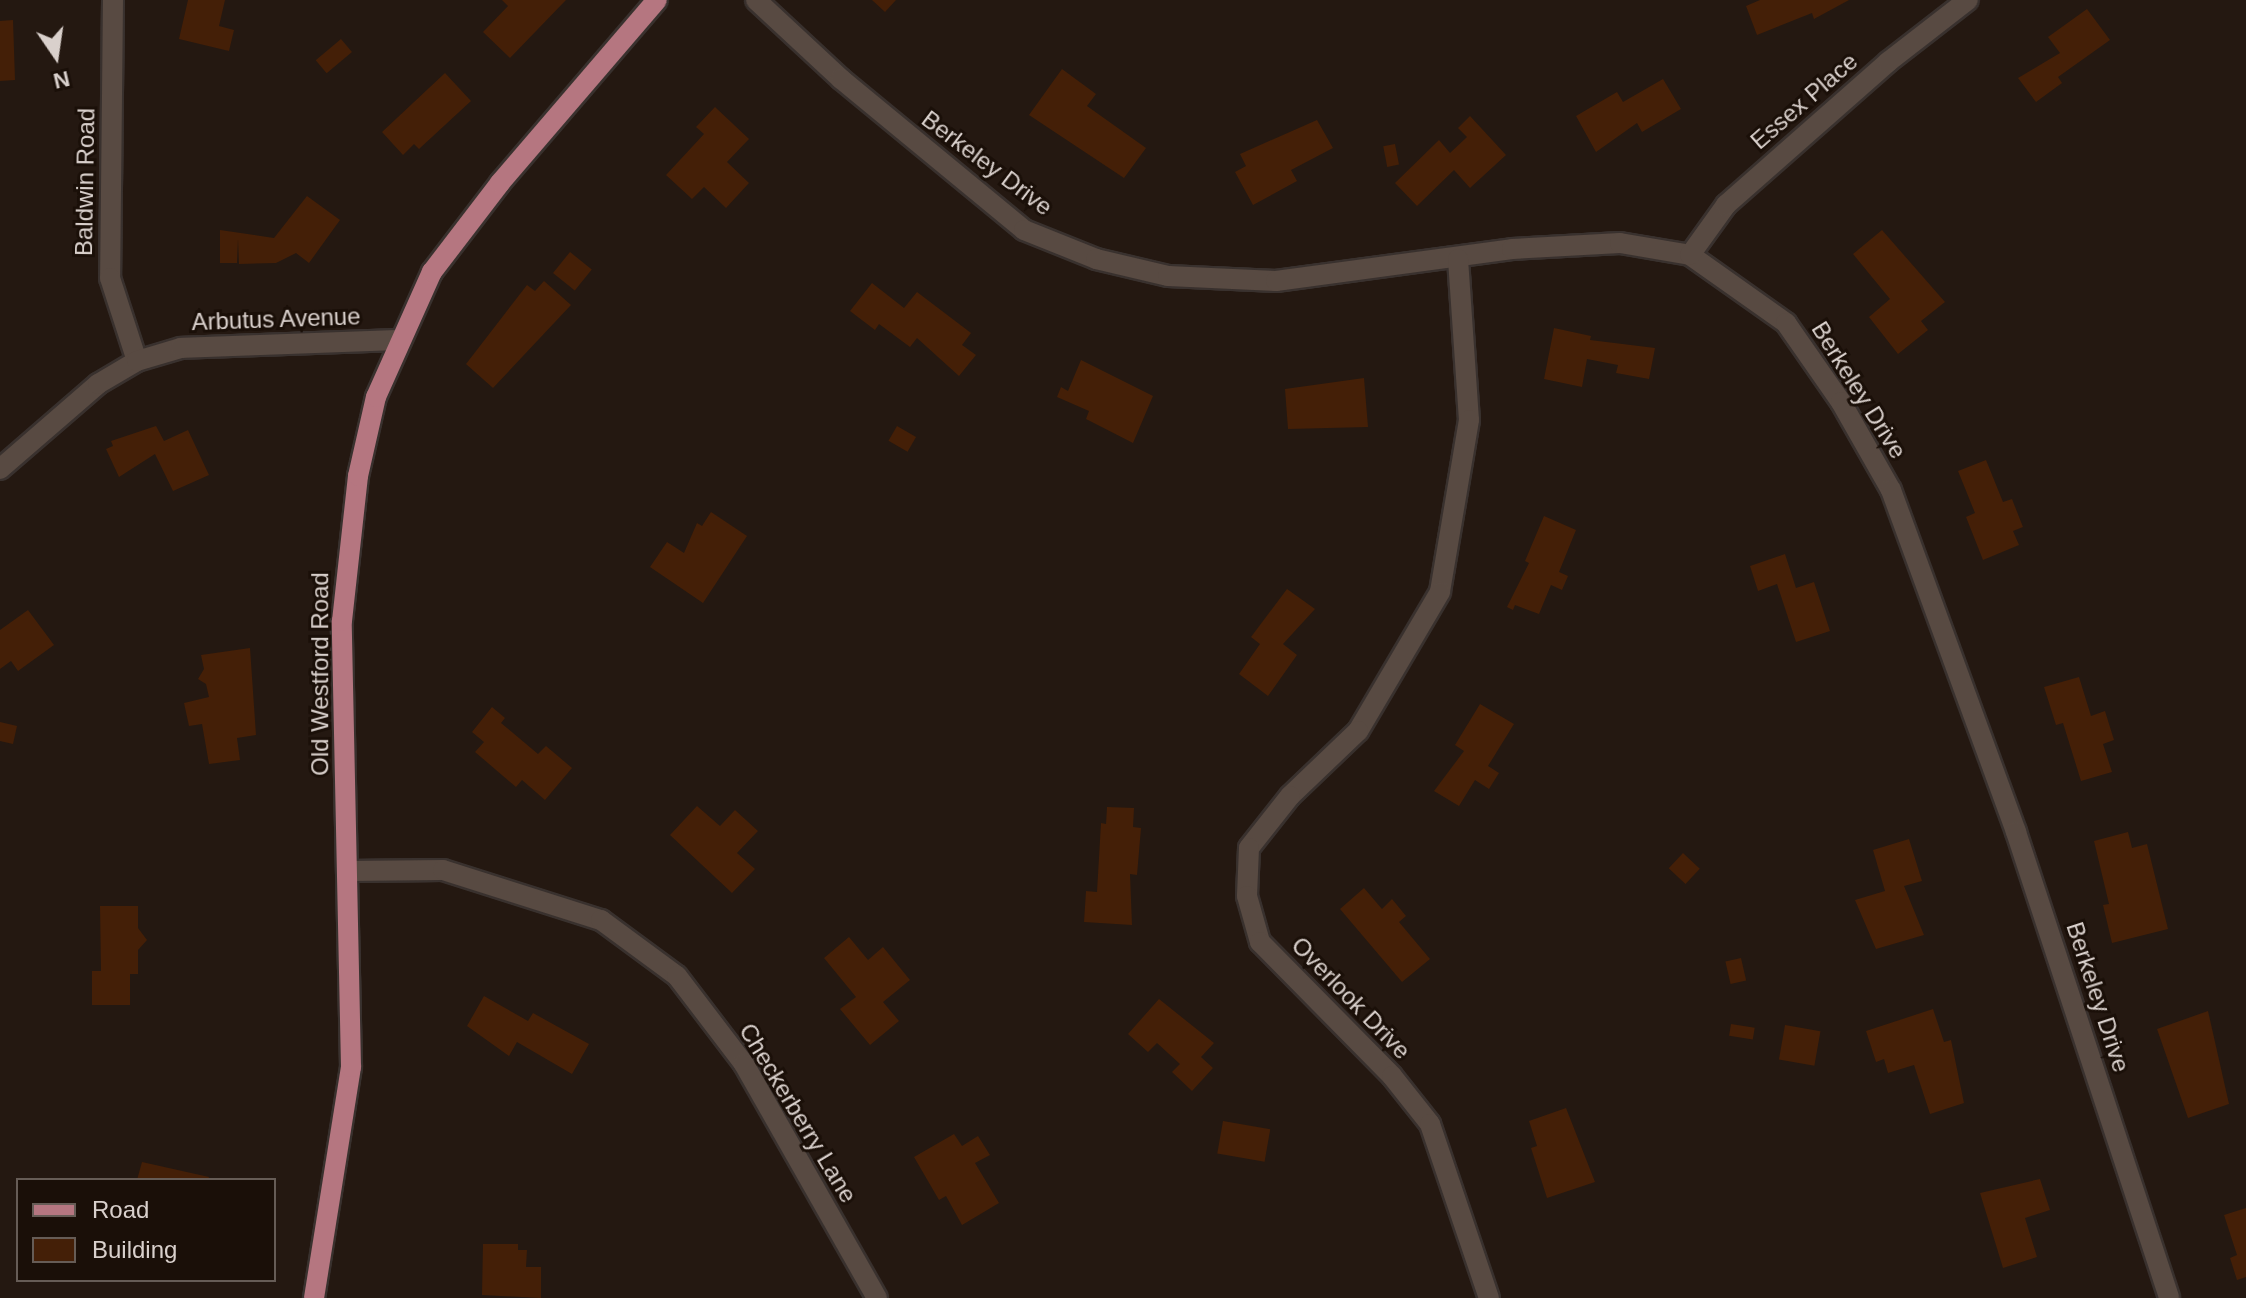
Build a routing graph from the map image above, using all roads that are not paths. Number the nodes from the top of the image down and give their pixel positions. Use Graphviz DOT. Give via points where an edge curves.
graph roads {
  1 [pos="113,0"];
  2 [pos="657,0"];
  3 [pos="756,0"];
  4 [pos="1968,0"];
  5 [pos="1690,255"];
  6 [pos="1458,259"];
  7 [pos="401,340"];
  8 [pos="137,361"];
  9 [pos="0,469"];
  10 [pos="348,871"];
  11 [pos="314,1298"];
  12 [pos="877,1298"];
  13 [pos="1489,1298"];
  14 [pos="2169,1298"];
  1 -- 8 [label="street, Baldwin Road" via="110,278"];
  2 -- 7 [label="main road, Old Westford Road" via="500,183 432,272"];
  3 -- 6 [label="street, Berkeley Drive" via="1024,230 1096,259 1168,276 1276,281"];
  4 -- 5 [label="street, Essex Place" via="1888,62 1726,205"];
  5 -- 6 [label="street, Berkeley Drive" via="1620,243 1512,249"];
  5 -- 14 [label="street, Berkeley Drive" via="1786,323 1841,402 1891,490 2016,832"];
  6 -- 13 [label="street, Overlook Drive" via="1469,420 1440,592 1358,731 1290,796 1249,848 1247,896 1260,942 1392,1076 1430,1124"];
  7 -- 8 [label="street, Arbutus Avenue" via="195,347"];
  7 -- 10 [label="main road, Old Westford Road" via="376,397 347,556 341,690"];
  8 -- 9 [label="street, Arbutus Avenue" via="98,384"];
  10 -- 11 [label="main road, Old Westford Road" via="351,1067"];
  10 -- 12 [label="street, Checkerberry Lane" via="443,870 601,920 677,976 744,1064"];
}
